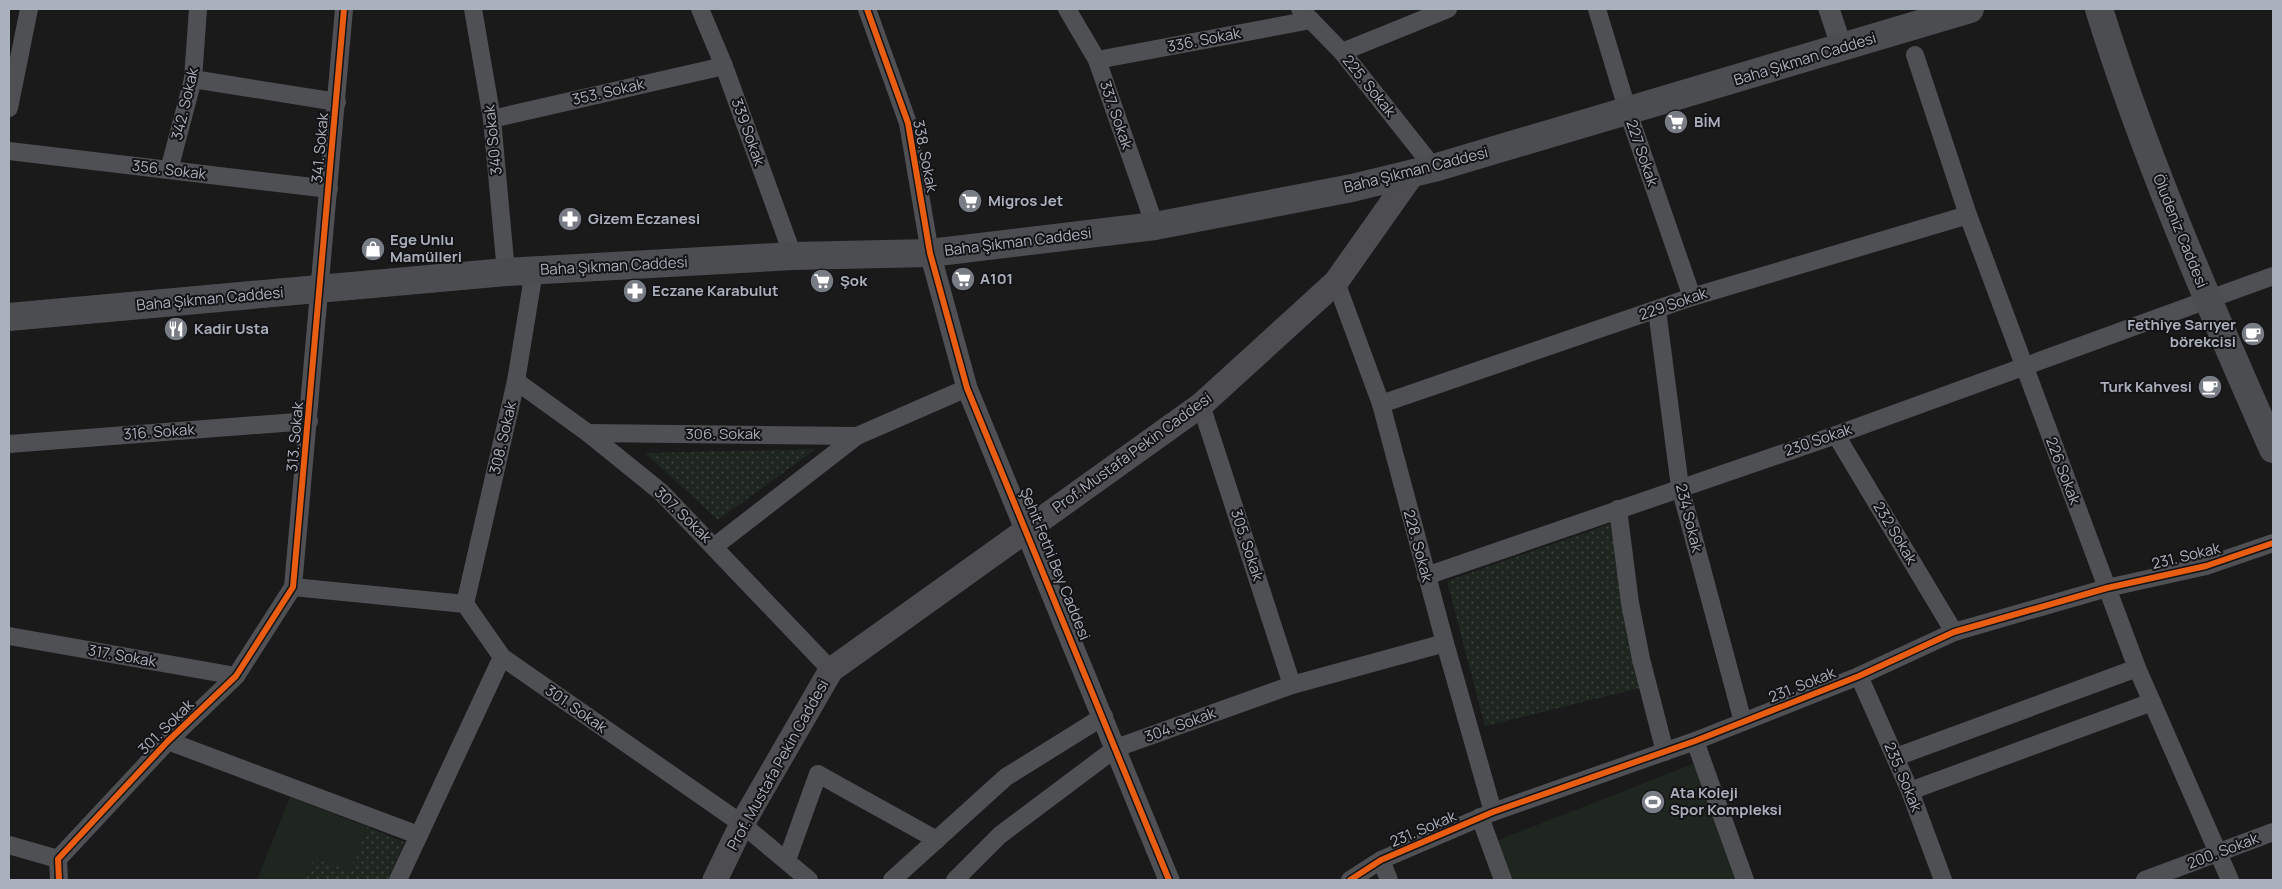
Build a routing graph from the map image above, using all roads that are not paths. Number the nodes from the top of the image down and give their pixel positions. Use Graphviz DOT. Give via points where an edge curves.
graph roads {
  1 [pos="29,9"];
  2 [pos="198,9"];
  3 [pos="344,9"];
  4 [pos="473,9"];
  5 [pos="700,9"];
  6 [pos="868,9"];
  7 [pos="1068,9"];
  8 [pos="1597,9"];
  9 [pos="1829,9"];
  10 [pos="1967,9"];
  11 [pos="2099,9"];
  12 [pos="1442,10"];
  13 [pos="1306,14"];
  14 [pos="1842,48"];
  15 [pos="1342,52"];
  16 [pos="1916,55"];
  17 [pos="1097,60"];
  18 [pos="724,66"];
  19 [pos="193,79"];
  20 [pos="10,97"];
  21 [pos="337,102"];
  22 [pos="1628,112"];
  23 [pos="492,120"];
  24 [pos="9,151"];
  25 [pos="169,170"];
  26 [pos="1424,170"];
  27 [pos="329,189"];
  28 [pos="1968,215"];
  29 [pos="1155,226"];
  30 [pos="930,253"];
  31 [pos="793,256"];
  32 [pos="534,271"];
  33 [pos="506,272"];
  34 [pos="2273,276"];
  35 [pos="1336,282"];
  36 [pos="319,290"];
  37 [pos="1692,296"];
  38 [pos="2208,299"];
  39 [pos="1657,310"];
  40 [pos="9,317"];
  41 [pos="2022,366"];
  42 [pos="516,381"];
  43 [pos="967,388"];
  44 [pos="1381,404"];
  45 [pos="1202,405"];
  46 [pos="2267,417"];
  47 [pos="309,421"];
  48 [pos="588,433"];
  49 [pos="1836,435"];
  50 [pos="857,436"];
  51 [pos="9,444"];
  52 [pos="2273,449"];
  53 [pos="1680,487"];
  54 [pos="1618,509"];
  55 [pos="1027,528"];
  56 [pos="2273,543"];
  57 [pos="714,546"];
  58 [pos="1426,576"];
  59 [pos="293,587"];
  60 [pos="2107,588"];
  61 [pos="465,604"];
  62 [pos="1954,632"];
  63 [pos="9,636"];
  64 [pos="1444,643"];
  65 [pos="502,657"];
  66 [pos="2137,668"];
  67 [pos="831,670"];
  68 [pos="236,676"];
  69 [pos="1860,676"];
  70 [pos="1292,685"];
  71 [pos="2152,702"];
  72 [pos="1104,716"];
  73 [pos="1743,722"];
  74 [pos="168,741"];
  75 [pos="1695,742"];
  76 [pos="1116,748"];
  77 [pos="1665,752"];
  78 [pos="1896,757"];
  79 [pos="1910,791"];
  80 [pos="1487,815"];
  81 [pos="742,824"];
  82 [pos="2273,832"];
  83 [pos="418,836"];
  84 [pos="937,840"];
  85 [pos="9,845"];
  86 [pos="2219,853"];
  87 [pos="58,859"];
  88 [pos="788,860"];
  89 [pos="1381,860"];
  90 [pos="59,880"];
  91 [pos="398,880"];
  92 [pos="715,880"];
  93 [pos="809,880"];
  94 [pos="892,880"];
  95 [pos="955,880"];
  96 [pos="1169,880"];
  97 [pos="1350,880"];
  98 [pos="1390,880"];
  99 [pos="1503,880"];
  100 [pos="1745,880"];
  101 [pos="1943,880"];
  102 [pos="2145,880"];
  103 [pos="2230,880"];
  1 -- 20 [label="street"];
  2 -- 19 [label="street, 342. Sokak"];
  3 -- 21 [label="street, 341. Sokak"];
  4 -- 23 [label="street, 340 Sokak"];
  5 -- 18 [label="street, 339 Sokak"];
  6 -- 30 [label="street, 338. Sokak" via="908,123"];
  7 -- 17 [label="street, 337. Sokak"];
  8 -- 22 [label="street, 227 Sokak"];
  9 -- 14 [label="street"];
  10 -- 14 [label="main road, Baha Şıkman Caddesi"];
  11 -- 38 [label="main road, Öludeniz Caddesi" via="2121,81"];
  12 -- 15 [label="street"];
  13 -- 15 [label="street, 225. Sokak"];
  13 -- 17 [label="street, 336. Sokak"];
  14 -- 22 [label="main road, Baha Şıkman Caddesi"];
  15 -- 26 [label="street, 225. Sokak"];
  16 -- 28 [label="street, 226 Sokak"];
  17 -- 29 [label="street, 337. Sokak"];
  18 -- 23 [label="street, 353. Sokak"];
  18 -- 31 [label="street, 339 Sokak"];
  19 -- 21 [label="street"];
  19 -- 25 [label="street, 342. Sokak"];
  21 -- 27 [label="street, 341. Sokak"];
  22 -- 26 [label="main road, Baha Şıkman Caddesi"];
  22 -- 37 [label="street, 227 Sokak"];
  23 -- 33 [label="street, 340 Sokak"];
  24 -- 25 [label="street, 356. Sokak"];
  25 -- 27 [label="street, 356. Sokak"];
  26 -- 29 [label="main road, Baha Şıkman Caddesi" via="1352,188"];
  26 -- 35 [label="main road, Prof. Mustafa Pekin Caddesi"];
  27 -- 36 [label="street, 341. Sokak"];
  28 -- 37 [label="street, 229 Sokak"];
  28 -- 41 [label="street, 226 Sokak"];
  29 -- 30 [label="main road, Baha Şıkman Caddesi"];
  30 -- 31 [label="main road, Baha Şıkman Caddesi"];
  30 -- 43 [label="street, Şehit Fethi Bey Caddesi"];
  31 -- 32 [label="main road, Baha Şıkman Caddesi"];
  32 -- 33 [label="main road, Baha Şıkman Caddesi"];
  32 -- 42 [label="street, 308. Sokak"];
  33 -- 36 [label="main road, Baha Şıkman Caddesi"];
  34 -- 38 [label="street, 230 Sokak"];
  35 -- 44 [label="street, 228. Sokak"];
  35 -- 45 [label="main road, Prof. Mustafa Pekin Caddesi"];
  36 -- 40 [label="main road, Baha Şıkman Caddesi"];
  36 -- 47 [label="street, 313. Sokak"];
  37 -- 39 [label="street, 229 Sokak"];
  38 -- 41 [label="street, 230 Sokak"];
  38 -- 46 [label="main road, Öludeniz Caddesi"];
  39 -- 44 [label="street, 229 Sokak"];
  39 -- 53 [label="street, 234 Sokak"];
  41 -- 49 [label="street, 230 Sokak"];
  41 -- 60 [label="street, 226 Sokak"];
  42 -- 48 [label="street, 307. Sokak"];
  42 -- 61 [label="street, 308. Sokak"];
  43 -- 50 [label="street"];
  43 -- 55 [label="street, Şehit Fethi Bey Caddesi"];
  44 -- 58 [label="street, 228. Sokak"];
  45 -- 55 [label="main road, Prof. Mustafa Pekin Caddesi"];
  45 -- 70 [label="street, 305. Sokak"];
  46 -- 52 [label="main road, Öludeniz Caddesi"];
  47 -- 51 [label="street, 316. Sokak"];
  47 -- 59 [label="street, 313. Sokak"];
  48 -- 50 [label="street, 306. Sokak"];
  48 -- 57 [label="street, 307. Sokak" via="661,492"];
  49 -- 53 [label="street, 230 Sokak"];
  49 -- 62 [label="street, 232 Sokak"];
  50 -- 57 [label="street"];
  53 -- 54 [label="street, 230 Sokak"];
  53 -- 73 [label="street, 234 Sokak"];
  54 -- 58 [label="street, 230 Sokak"];
  54 -- 77 [label="street" via="1631,612"];
  55 -- 67 [label="main road, Prof. Mustafa Pekin Caddesi"];
  55 -- 72 [label="street, Şehit Fethi Bey Caddesi"];
  56 -- 60 [label="street, 231. Sokak" via="2206,566"];
  57 -- 67 [label="street, 307. Sokak"];
  58 -- 64 [label="street, 228. Sokak"];
  59 -- 61 [label="street"];
  59 -- 68 [label="street, 301. Sokak"];
  60 -- 62 [label="street, 231. Sokak"];
  60 -- 66 [label="street, 226 Sokak"];
  61 -- 65 [label="street, 301. Sokak"];
  62 -- 69 [label="street, 231. Sokak"];
  63 -- 68 [label="street, 317. Sokak"];
  64 -- 70 [label="street, 304. Sokak"];
  64 -- 80 [label="street, 228. Sokak"];
  65 -- 81 [label="street, 301. Sokak"];
  65 -- 83 [label="street"];
  66 -- 71 [label="street, 226 Sokak"];
  66 -- 78 [label="street"];
  67 -- 81 [label="main road, Prof. Mustafa Pekin Caddesi"];
  68 -- 74 [label="street, 301. Sokak"];
  69 -- 73 [label="street, 231. Sokak"];
  69 -- 78 [label="street, 235. Sokak"];
  70 -- 76 [label="street, 304. Sokak"];
  71 -- 79 [label="street"];
  71 -- 86 [label="street, 226 Sokak"];
  72 -- 76 [label="street, Şehit Fethi Bey Caddesi"];
  72 -- 84 [label="street" via="1006,777"];
  73 -- 75 [label="street, 231. Sokak"];
  74 -- 83 [label="street"];
  74 -- 87 [label="street, 301. Sokak"];
  75 -- 77 [label="street, 231. Sokak"];
  75 -- 100 [label="street"];
  76 -- 95 [label="street, 304. Sokak" via="1000,835"];
  76 -- 96 [label="street, Şehit Fethi Bey Caddesi"];
  77 -- 80 [label="street, 231. Sokak"];
  78 -- 79 [label="street, 235. Sokak"];
  79 -- 101 [label="street, 235. Sokak"];
  80 -- 89 [label="street, 231. Sokak"];
  80 -- 99 [label="street, 228. Sokak"];
  81 -- 88 [label="street, 301. Sokak"];
  81 -- 92 [label="main road, Prof. Mustafa Pekin Caddesi"];
  82 -- 86 [label="street, 200. Sokak"];
  83 -- 91 [label="street"];
  84 -- 88 [label="street" via="818,774"];
  84 -- 94 [label="street"];
  85 -- 87 [label="street"];
  86 -- 102 [label="street, 200. Sokak"];
  86 -- 103 [label="street, 226 Sokak"];
  87 -- 90 [label="street"];
  88 -- 93 [label="street, 301. Sokak"];
  89 -- 97 [label="street, 231. Sokak"];
  89 -- 98 [label="street"];
}
